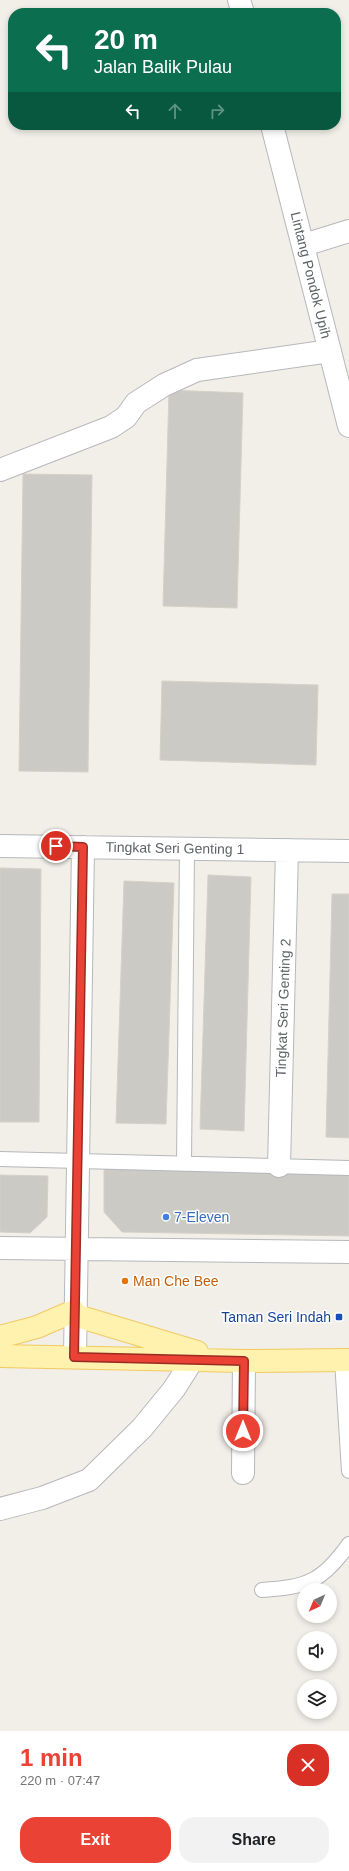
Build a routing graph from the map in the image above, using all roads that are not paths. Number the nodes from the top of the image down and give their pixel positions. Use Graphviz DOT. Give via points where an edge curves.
graph roads {
  1 [pos="273,130"];
  2 [pos="349,230"];
  3 [pos="304,245"];
  4 [pos="330,351"];
  5 [pos="349,426"];
  6 [pos="0,470"];
  7 [pos="0,846"];
  8 [pos="83,847"];
  9 [pos="187,849"];
  10 [pos="288,850"];
  11 [pos="349,851"];
  12 [pos="0,1159"];
  13 [pos="77,1161"];
  14 [pos="184,1164"];
  15 [pos="279,1166"];
  16 [pos="349,1168"];
  17 [pos="76,1247"];
  18 [pos="0,1248"];
  19 [pos="349,1252"];
  20 [pos="74,1313"];
  21 [pos="0,1337"];
  22 [pos="0,1356"];
  23 [pos="74,1357"];
  24 [pos="192,1359"];
  25 [pos="222,1359"];
  26 [pos="346,1360"];
  27 [pos="244,1361"];
  28 [pos="349,1471"];
  29 [pos="243,1473"];
  30 [pos="0,1509"];
  31 [pos="349,1544"];
  32 [pos="262,1590"];
  1 -- 3 [label="street, Lintang Pondok Upih"];
  2 -- 3 [label="street"];
  3 -- 4 [label="street, Lintang Pondok Upih"];
  4 -- 5 [label="street, Lintang Pondok Upih"];
  4 -- 6 [label="street" via="197,370 164,385 136,403 126,417 111,428"];
  7 -- 8 [label="street, Tingkat Seri Genting 1"];
  8 -- 9 [label="street, Tingkat Seri Genting 1"];
  8 -- 13 [label="street"];
  9 -- 10 [label="street, Tingkat Seri Genting 1"];
  9 -- 14 [label="lane"];
  10 -- 11 [label="street, Tingkat Seri Genting 1"];
  10 -- 15 [label="street, Tingkat Seri Genting 2"];
  12 -- 13 [label="lane"];
  13 -- 14 [label="lane"];
  13 -- 17 [label="street"];
  14 -- 15 [label="lane"];
  15 -- 16 [label="lane"];
  17 -- 18 [label="street"];
  17 -- 19 [label="street"];
  17 -- 20 [label="street"];
  20 -- 21 [label="main road"];
  20 -- 23 [label="street"];
  20 -- 25 [label="main road"];
  22 -- 23 [label="main road"];
  23 -- 24 [label="main road"];
  24 -- 25 [label="main road"];
  24 -- 30 [label="street" via="174,1389 142,1428 89,1480 42,1498"];
  25 -- 27 [label="main road"];
  26 -- 27 [label="main road"];
  26 -- 28 [label="lane"];
  27 -- 29 [label="street"];
  31 -- 32 [label="lane" via="324,1573 312,1581 290,1588"];
}
